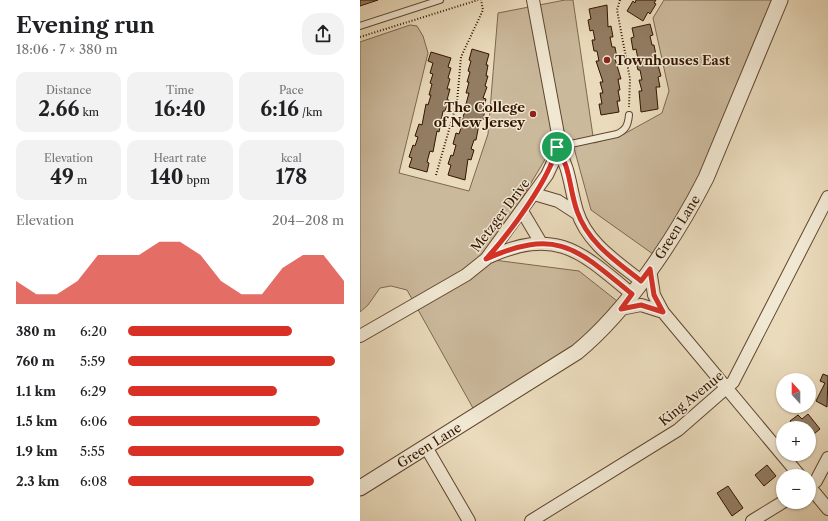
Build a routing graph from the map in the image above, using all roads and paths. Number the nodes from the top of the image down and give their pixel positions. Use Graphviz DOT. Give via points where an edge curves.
graph roads {
  1 [pos="440,0"];
  2 [pos="480,0"];
  3 [pos="533,0"];
  4 [pos="620,0"];
  5 [pos="780,0"];
  6 [pos="360,26"];
  7 [pos="360,37"];
  8 [pos="629,115"];
  9 [pos="557,147"];
  10 [pos="436,174"];
  11 [pos="534,194"];
  12 [pos="828,198"];
  13 [pos="522,211"];
  14 [pos="578,214"];
  15 [pos="541,243"];
  16 [pos="486,259"];
  17 [pos="650,269"];
  18 [pos="641,281"];
  19 [pos="632,294"];
  20 [pos="621,309"];
  21 [pos="663,312"];
  22 [pos="360,336"];
  23 [pos="727,389"];
  24 [pos="426,447"];
  25 [pos="828,458"];
  26 [pos="794,469"];
  27 [pos="828,476"];
  28 [pos="816,478"];
  29 [pos="816,482"];
  30 [pos="360,488"];
  31 [pos="816,490"];
  32 [pos="776,506"];
  33 [pos="828,508"];
  34 [pos="469,521"];
  35 [pos="531,521"];
  36 [pos="752,521"];
  1 -- 6 [label="lane"];
  2 -- 7 [label="path"];
  2 -- 10 [label="path" via="483,10 461,57 457,102"];
  3 -- 9 [label="street, Metzger Drive" via="555,115"];
  4 -- 8 [label="path" via="617,10 630,80"];
  5 -- 17 [label="street, Green Lane" via="706,178 693,204"];
  8 -- 9 [label="lane" via="624,131"];
  9 -- 11 [label="street, Metzger Drive" via="551,168"];
  9 -- 14 [label="street" via="565,160"];
  11 -- 13 [label="street, Metzger Drive"];
  11 -- 14 [label="street" via="564,204"];
  12 -- 23 [label="street, King Avenue" via="738,376"];
  13 -- 15 [label="street"];
  13 -- 16 [label="street, Metzger Drive"];
  14 -- 18 [label="street" via="593,240"];
  15 -- 16 [label="street" via="523,245"];
  15 -- 19 [label="street" via="566,247 589,258"];
  16 -- 22 [label="street, Metzger Drive" via="466,275"];
  17 -- 18 [label="street, Green Lane"];
  17 -- 21 [label="street" via="654,295"];
  18 -- 19 [label="street, Green Lane"];
  19 -- 20 [label="street, Green Lane"];
  20 -- 21 [label="street" via="641,305"];
  20 -- 24 [label="street, Green Lane" via="577,352"];
  21 -- 23 [label="street"];
  23 -- 26 [label="street"];
  23 -- 35 [label="street, King Avenue" via="678,430"];
  24 -- 30 [label="street, Green Lane"];
  24 -- 34 [label="street"];
  25 -- 28 [label="street"];
  27 -- 29 [label="street"];
  31 -- 33 [label="street"];
  32 -- 36 [label="street"];
}
